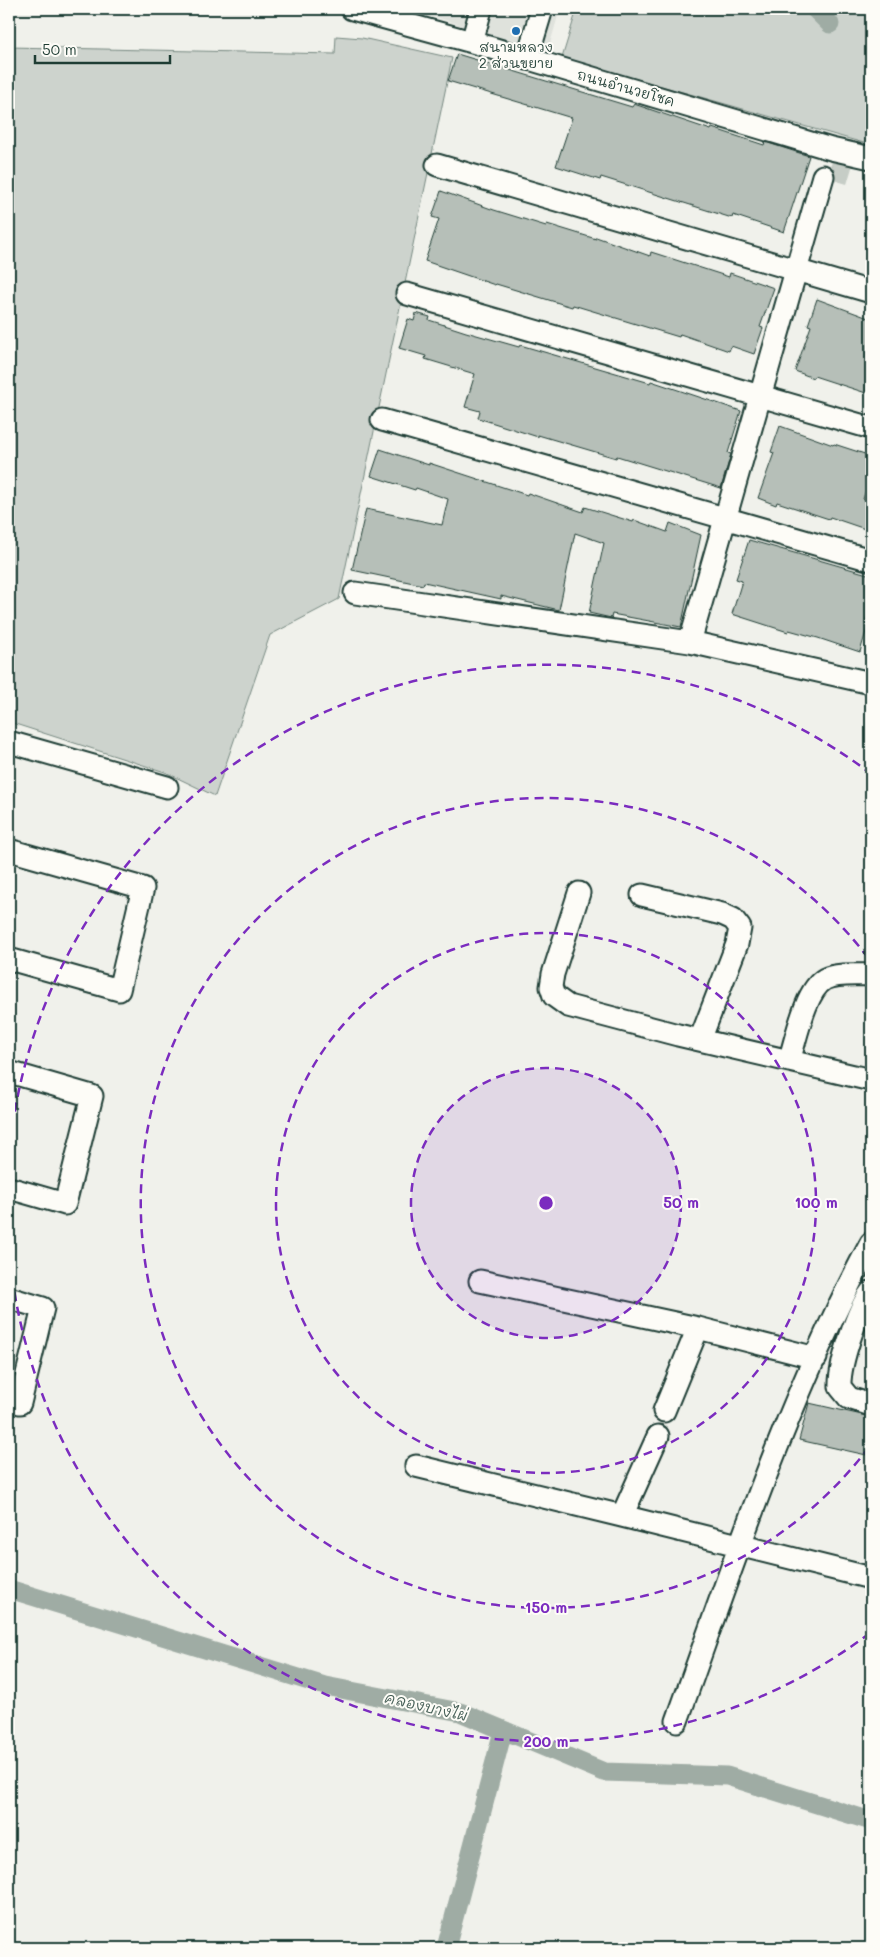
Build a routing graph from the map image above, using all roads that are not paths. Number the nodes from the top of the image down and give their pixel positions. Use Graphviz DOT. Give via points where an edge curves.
graph roads {
  1 [pos="352,9"];
  2 [pos="481,9"];
  3 [pos="542,9"];
  4 [pos="472,42"];
  5 [pos="527,59"];
  6 [pos="871,158"];
  7 [pos="835,163"];
  8 [pos="436,165"];
  9 [pos="803,272"];
  10 [pos="871,292"];
  11 [pos="407,294"];
  12 [pos="767,397"];
  13 [pos="382,420"];
  14 [pos="871,428"];
  15 [pos="732,520"];
  16 [pos="871,560"];
  17 [pos="355,593"];
  18 [pos="696,643"];
  19 [pos="871,683"];
  20 [pos="9,742"];
  21 [pos="167,787"];
  22 [pos="9,850"];
  23 [pos="578,893"];
  24 [pos="642,895"];
  25 [pos="9,959"];
  26 [pos="871,975"];
  27 [pos="700,1040"];
  28 [pos="789,1061"];
  29 [pos="9,1072"];
  30 [pos="871,1080"];
  31 [pos="9,1188"];
  32 [pos="871,1243"];
  33 [pos="480,1281"];
  34 [pos="871,1292"];
  35 [pos="9,1298"];
  36 [pos="698,1328"];
  37 [pos="816,1358"];
  38 [pos="9,1400"];
  39 [pos="871,1405"];
  40 [pos="664,1411"];
  41 [pos="658,1436"];
  42 [pos="416,1466"];
  43 [pos="622,1516"];
  44 [pos="740,1546"];
  45 [pos="871,1578"];
  46 [pos="677,1721"];
  1 -- 4 [label="street, ถนนอำนวยโชค"];
  2 -- 4 [label="street"];
  3 -- 5 [label="street"];
  4 -- 5 [label="street, ถนนอำนวยโชค"];
  5 -- 7 [label="street, ถนนอำนวยโชค"];
  6 -- 7 [label="street, ถนนอำนวยโชค"];
  7 -- 9 [label="street"];
  8 -- 9 [label="street"];
  9 -- 10 [label="street"];
  9 -- 12 [label="street"];
  11 -- 12 [label="street"];
  12 -- 14 [label="street"];
  12 -- 15 [label="street"];
  13 -- 15 [label="street"];
  15 -- 16 [label="street"];
  15 -- 18 [label="street"];
  17 -- 18 [label="street"];
  18 -- 19 [label="street"];
  20 -- 21 [label="street"];
  22 -- 25 [label="street" via="144,888 119,990"];
  23 -- 27 [label="street" via="553,974 551,987 554,996 568,1006"];
  24 -- 27 [label="street" via="722,914 733,919 740,928 737,944"];
  26 -- 28 [label="street" via="826,978 817,985 810,996"];
  27 -- 28 [label="street"];
  28 -- 30 [label="street"];
  29 -- 31 [label="street" via="92,1096 65,1204"];
  32 -- 37 [label="street"];
  33 -- 36 [label="street"];
  34 -- 39 [label="street" via="859,1317 840,1376 840,1388 849,1398"];
  35 -- 38 [label="street" via="44,1308 20,1403"];
  36 -- 37 [label="street"];
  36 -- 40 [label="street"];
  37 -- 44 [label="street"];
  41 -- 43 [label="street"];
  42 -- 43 [label="street"];
  43 -- 44 [label="street"];
  44 -- 45 [label="street"];
  44 -- 46 [label="street"];
}
